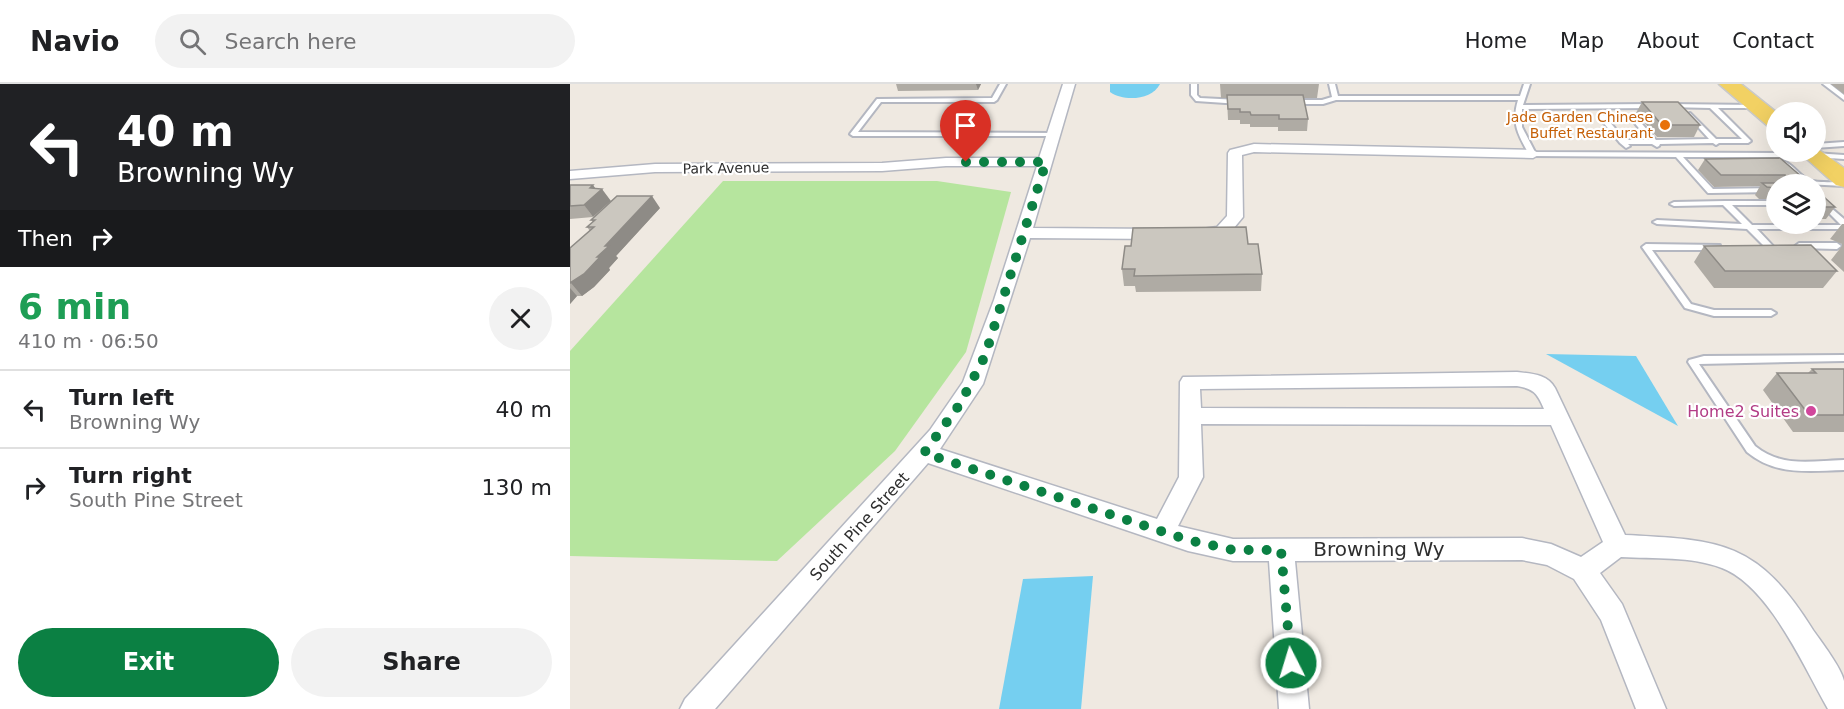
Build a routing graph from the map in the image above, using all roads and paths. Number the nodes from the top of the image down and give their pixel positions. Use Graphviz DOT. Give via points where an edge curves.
graph roads {
  1 [pos="1003,84"];
  2 [pos="1069,84"];
  3 [pos="1194,84"];
  4 [pos="1332,84"];
  5 [pos="1527,84"];
  6 [pos="1729,84"];
  7 [pos="1826,84"];
  8 [pos="1335,98"];
  9 [pos="1522,98"];
  10 [pos="1844,98"];
  11 [pos="1243,102"];
  12 [pos="1289,102"];
  13 [pos="1593,106"];
  14 [pos="1681,106"];
  15 [pos="1712,106"];
  16 [pos="1755,106"];
  17 [pos="1519,107"];
  18 [pos="1766,115"];
  19 [pos="1603,118"];
  20 [pos="1055,135"];
  21 [pos="1654,141"];
  22 [pos="1714,141"];
  23 [pos="1622,142"];
  24 [pos="1661,148"];
  25 [pos="1722,148"];
  26 [pos="1766,148"];
  27 [pos="1831,150"];
  28 [pos="1631,152"];
  29 [pos="1533,154"];
  30 [pos="1667,155"];
  31 [pos="1681,157"];
  32 [pos="1606,160"];
  33 [pos="1044,166"];
  34 [pos="1798,174"];
  35 [pos="570,175"];
  36 [pos="1844,182"];
  37 [pos="1826,183"];
  38 [pos="1766,190"];
  39 [pos="1711,191"];
  40 [pos="1725,203"];
  41 [pos="1766,203"];
  42 [pos="1674,204"];
  43 [pos="1826,209"];
  44 [pos="1657,222"];
  45 [pos="1844,225"];
  46 [pos="1750,227"];
  47 [pos="1024,233"];
  48 [pos="1768,246"];
  49 [pos="1780,246"];
  50 [pos="1791,246"];
  51 [pos="1838,246"];
  52 [pos="1724,247"];
  53 [pos="1757,247"];
  54 [pos="1771,313"];
  55 [pos="1844,358"];
  56 [pos="1190,416"];
  57 [pos="1559,417"];
  58 [pos="924,453"];
  59 [pos="1844,465"];
  60 [pos="1163,532"];
  61 [pos="1617,546"];
  62 [pos="1281,550"];
  63 [pos="1583,572"];
  64 [pos="695,709"];
  65 [pos="1294,709"];
  66 [pos="1651,709"];
  67 [pos="1844,709"];
  1 -- 20 [label="lane" via="994,100 879,100 853,134"];
  2 -- 20 [label="street, South Pine Street"];
  3 -- 11 [label="lane" via="1198,99"];
  4 -- 8 [label="lane"];
  5 -- 9 [label="lane"];
  6 -- 16 [label="main road"];
  7 -- 10 [label="lane"];
  8 -- 9 [label="lane"];
  8 -- 12 [label="lane"];
  9 -- 17 [label="lane"];
  13 -- 14 [label="lane"];
  13 -- 17 [label="lane"];
  13 -- 19 [label="lane"];
  14 -- 15 [label="lane"];
  14 -- 22 [label="lane"];
  15 -- 16 [label="lane"];
  15 -- 22 [label="lane" via="1749,141"];
  16 -- 18 [label="main road"];
  17 -- 29 [label="lane" via="1516,126"];
  19 -- 21 [label="lane" via="1634,118"];
  19 -- 23 [label="lane"];
  20 -- 33 [label="street, South Pine Street"];
  21 -- 22 [label="lane"];
  21 -- 23 [label="lane"];
  21 -- 24 [label="lane"];
  22 -- 25 [label="lane"];
  23 -- 28 [label="lane"];
  24 -- 25 [label="lane"];
  24 -- 28 [label="lane"];
  24 -- 30 [label="lane"];
  25 -- 26 [label="lane"];
  27 -- 31 [label="lane"];
  27 -- 36 [label="main road"];
  28 -- 29 [label="lane"];
  28 -- 30 [label="lane"];
  29 -- 47 [label="street" via="1254,148 1234,153 1235,217 1222,232"];
  30 -- 31 [label="lane"];
  31 -- 32 [label="lane"];
  31 -- 34 [label="lane" via="1775,161"];
  31 -- 39 [label="lane"];
  33 -- 35 [label="street, Park Avenue" via="942,171 882,167 666,168"];
  33 -- 47 [label="street, South Pine Street"];
  36 -- 37 [label="lane"];
  38 -- 39 [label="lane"];
  39 -- 40 [label="lane"];
  40 -- 41 [label="lane"];
  40 -- 42 [label="lane"];
  40 -- 46 [label="lane"];
  43 -- 45 [label="lane"];
  44 -- 46 [label="lane"];
  45 -- 46 [label="lane"];
  46 -- 48 [label="lane"];
  47 -- 58 [label="street, South Pine Street" via="985,356 972,384"];
  48 -- 49 [label="lane"];
  48 -- 53 [label="lane"];
  50 -- 51 [label="lane"];
  52 -- 54 [label="lane" via="1646,247 1688,306 1714,313"];
  55 -- 59 [label="lane" via="1693,362 1762,460 1777,465"];
  56 -- 57 [label="street"];
  56 -- 57 [label="street" via="1190,382 1517,379 1537,382 1545,388"];
  56 -- 60 [label="street" via="1191,477"];
  57 -- 61 [label="street"];
  58 -- 60 [label="street, Browning Wy"];
  58 -- 64 [label="street, South Pine Street"];
  60 -- 62 [label="street, Browning Wy" via="1233,550"];
  61 -- 63 [label="street"];
  61 -- 67 [label="street" via="1700,552 1736,561 1762,583 1792,622"];
  62 -- 63 [label="street, Browning Wy" via="1522,549 1551,555"];
  62 -- 65 [label="street"];
  63 -- 66 [label="street, Browning Wy" via="1612,613"];
}
